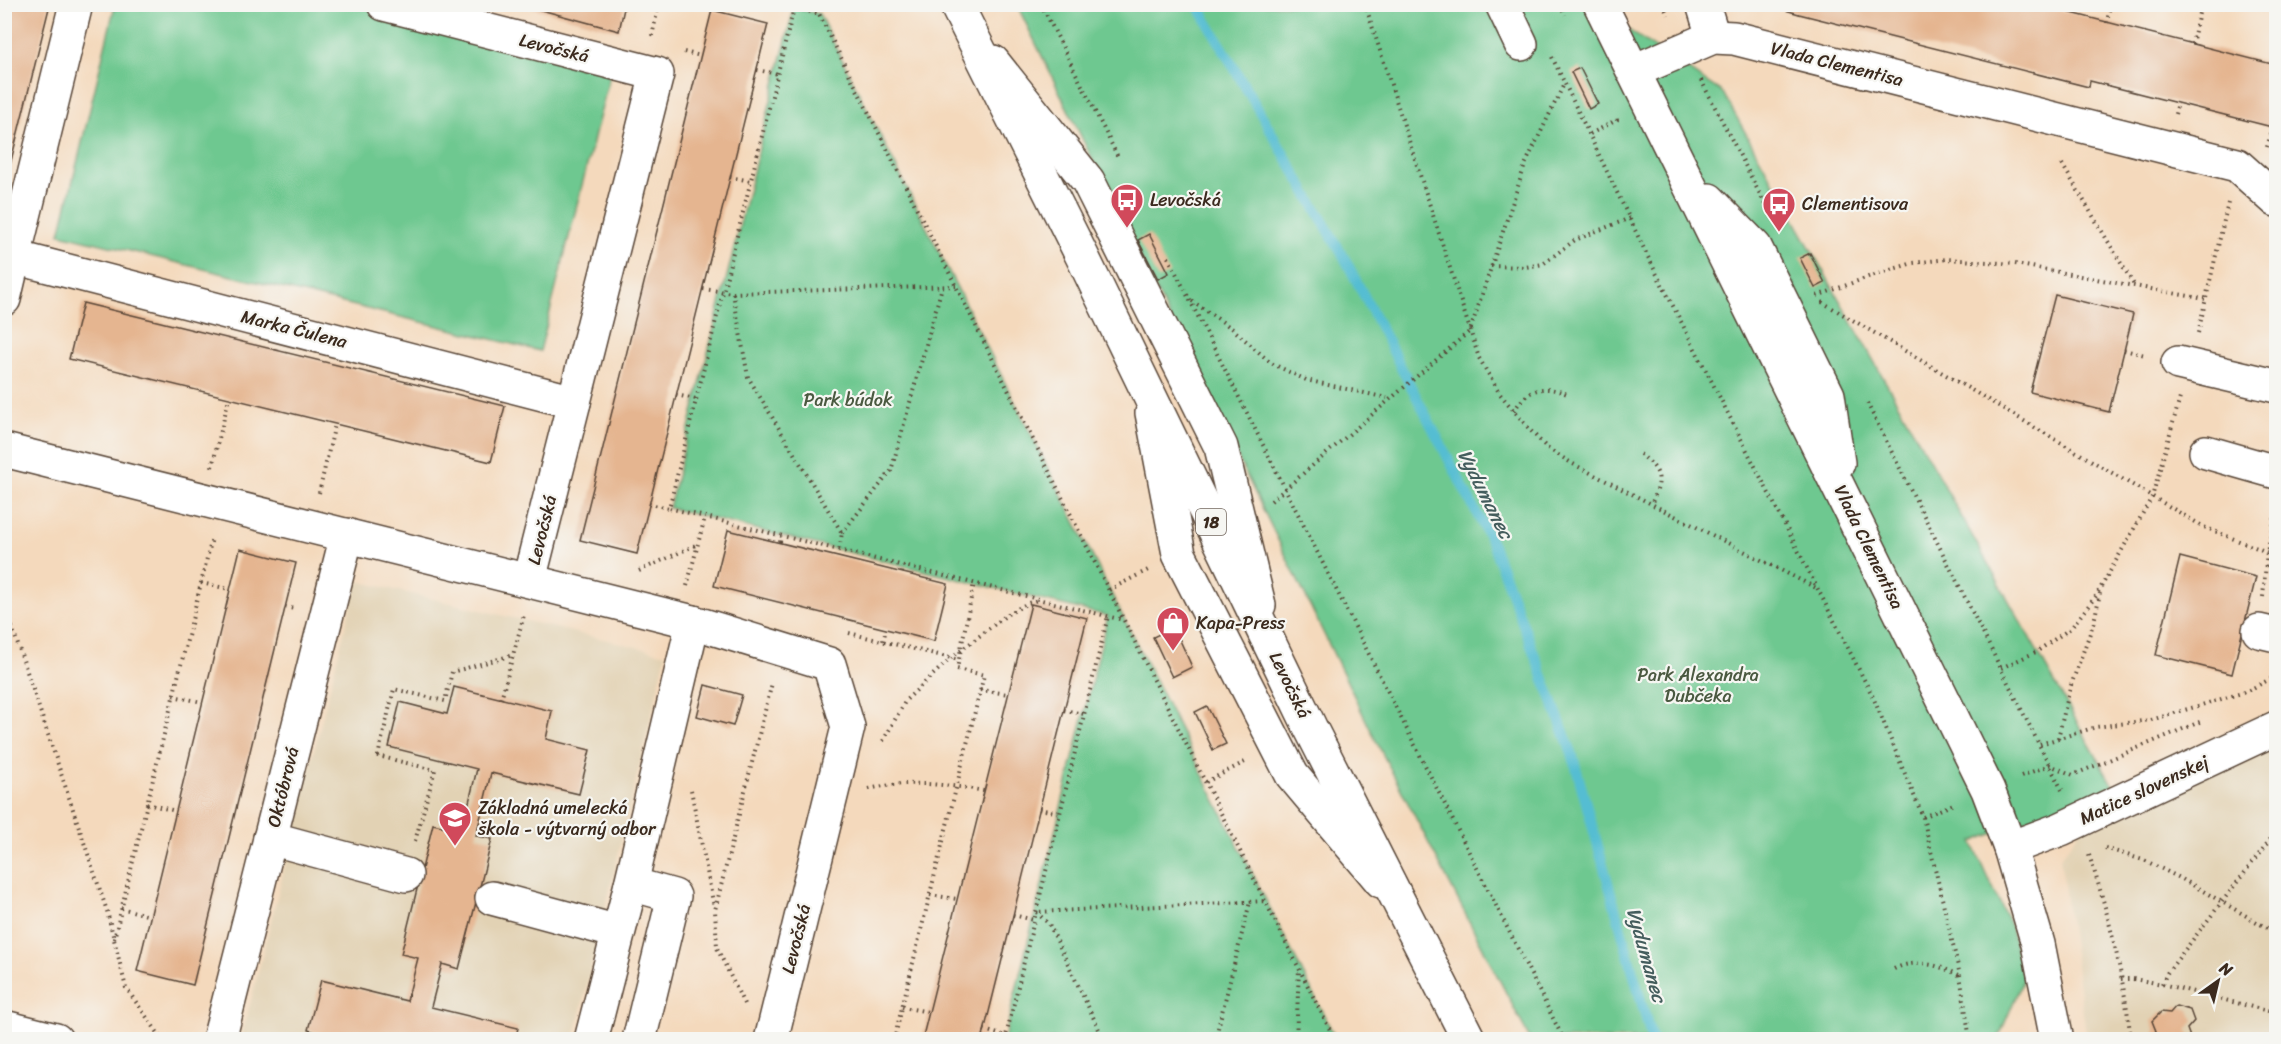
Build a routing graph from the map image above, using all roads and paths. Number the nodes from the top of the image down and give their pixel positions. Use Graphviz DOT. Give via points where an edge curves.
graph roads {
  1 [pos="76,4"];
  2 [pos="384,4"];
  3 [pos="780,4"];
  4 [pos="814,4"];
  5 [pos="956,4"];
  6 [pos="1041,4"];
  7 [pos="1365,4"];
  8 [pos="1502,4"];
  9 [pos="1560,4"];
  10 [pos="1600,4"];
  11 [pos="1703,4"];
  12 [pos="2110,4"];
  13 [pos="2201,4"];
  14 [pos="794,8"];
  15 [pos="819,14"];
  16 [pos="1572,14"];
  17 [pos="2107,23"];
  18 [pos="972,36"];
  19 [pos="1713,37"];
  20 [pos="2192,44"];
  21 [pos="1536,48"];
  22 [pos="757,70"];
  23 [pos="1634,71"];
  24 [pos="778,74"];
  25 [pos="1565,83"];
  26 [pos="1612,110"];
  27 [pos="2272,127"];
  28 [pos="1590,135"];
  29 [pos="2266,150"];
  30 [pos="2062,164"];
  31 [pos="1122,165"];
  32 [pos="2237,165"];
  33 [pos="1682,168"];
  34 [pos="730,177"];
  35 [pos="751,181"];
  36 [pos="2277,200"];
  37 [pos="1630,218"];
  38 [pos="1164,249"];
  39 [pos="14,257"];
  40 [pos="1491,266"];
  41 [pos="2134,285"];
  42 [pos="956,286"];
  43 [pos="942,287"];
  44 [pos="703,290"];
  45 [pos="723,293"];
  46 [pos="734,293"];
  47 [pos="4,299"];
  48 [pos="2205,299"];
  49 [pos="1191,300"];
  50 [pos="1470,331"];
  51 [pos="2185,364"];
  52 [pos="2277,386"];
  53 [pos="1148,390"];
  54 [pos="1567,394"];
  55 [pos="676,395"];
  56 [pos="229,398"];
  57 [pos="696,399"];
  58 [pos="574,402"];
  59 [pos="1514,411"];
  60 [pos="335,424"];
  61 [pos="4,450"];
  62 [pos="2206,452"];
  63 [pos="1640,454"];
  64 [pos="2277,472"];
  65 [pos="210,476"];
  66 [pos="2152,497"];
  67 [pos="317,502"];
  68 [pos="649,504"];
  69 [pos="1651,504"];
  70 [pos="669,508"];
  71 [pos="2277,512"];
  72 [pos="705,517"];
  73 [pos="842,533"];
  74 [pos="347,535"];
  75 [pos="781,536"];
  76 [pos="212,537"];
  77 [pos="780,542"];
  78 [pos="698,544"];
  79 [pos="838,550"];
  80 [pos="2267,552"];
  81 [pos="903,566"];
  82 [pos="635,573"];
  83 [pos="902,573"];
  84 [pos="529,580"];
  85 [pos="201,583"];
  86 [pos="974,584"];
  87 [pos="2101,587"];
  88 [pos="1817,588"];
  89 [pos="229,590"];
  90 [pos="1040,600"];
  91 [pos="525,613"];
  92 [pos="8,615"];
  93 [pos="1108,616"];
  94 [pos="686,620"];
  95 [pos="1124,620"];
  96 [pos="886,629"];
  97 [pos="2268,633"];
  98 [pos="1266,636"];
  99 [pos="883,641"];
  100 [pos="961,651"];
  101 [pos="513,655"];
  102 [pos="2001,668"];
  103 [pos="2277,676"];
  104 [pos="773,679"];
  105 [pos="981,690"];
  106 [pos="1008,694"];
  107 [pos="173,696"];
  108 [pos="501,699"];
  109 [pos="202,702"];
  110 [pos="1064,710"];
  111 [pos="1084,714"];
  112 [pos="2208,718"];
  113 [pos="2277,728"];
  114 [pos="2057,739"];
  115 [pos="878,751"];
  116 [pos="2050,765"];
  117 [pos="690,783"];
  118 [pos="957,786"];
  119 [pos="1988,790"];
  120 [pos="984,791"];
  121 [pos="831,798"];
  122 [pos="147,804"];
  123 [pos="1039,809"];
  124 [pos="176,811"];
  125 [pos="1060,813"];
  126 [pos="1923,816"];
  127 [pos="2078,821"];
  128 [pos="2277,832"];
  129 [pos="270,838"];
  130 [pos="2010,848"];
  131 [pos="2104,848"];
  132 [pos="406,875"];
  133 [pos="631,884"];
  134 [pos="930,895"];
  135 [pos="492,898"];
  136 [pos="957,899"];
  137 [pos="1266,901"];
  138 [pos="1398,901"];
  139 [pos="1250,902"];
  140 [pos="2220,903"];
  141 [pos="122,908"];
  142 [pos="714,910"];
  143 [pos="1036,912"];
  144 [pos="1013,915"];
  145 [pos="150,916"];
  146 [pos="1034,920"];
  147 [pos="618,932"];
  148 [pos="2277,933"];
  149 [pos="114,939"];
  150 [pos="1299,968"];
  151 [pos="1894,969"];
  152 [pos="1960,975"];
  153 [pos="2121,980"];
  154 [pos="2162,984"];
  155 [pos="902,1007"];
  156 [pos="746,1009"];
  157 [pos="929,1012"];
  158 [pos="2277,1013"];
  159 [pos="4,1027"];
  160 [pos="984,1030"];
  161 [pos="1005,1038"];
  162 [pos="56,1040"];
  163 [pos="163,1040"];
  164 [pos="219,1040"];
  165 [pos="591,1040"];
  166 [pos="639,1040"];
  167 [pos="771,1040"];
  168 [pos="894,1040"];
  169 [pos="1104,1040"];
  170 [pos="1215,1040"];
  171 [pos="1296,1040"];
  172 [pos="1335,1040"];
  173 [pos="1469,1040"];
  174 [pos="1564,1040"];
  175 [pos="1970,1040"];
  176 [pos="2057,1040"];
  177 [pos="2131,1040"];
  1 -- 39 [label="street"];
  2 -- 58 [label="street, Levočská" via="657,74"];
  3 -- 14 [label="path"];
  4 -- 15 [label="path"];
  5 -- 18 [label="street, Levočská / 18"];
  6 -- 31 [label="path"];
  7 -- 50 [label="path"];
  8 -- 21 [label="street"];
  9 -- 16 [label="path"];
  10 -- 23 [label="street, Vlada Clementisa"];
  11 -- 19 [label="street"];
  12 -- 17 [label="path"];
  13 -- 20 [label="path"];
  14 -- 15 [label="path"];
  14 -- 24 [label="path"];
  15 -- 42 [label="path"];
  16 -- 33 [label="street" via="1625,106"];
  18 -- 53 [label="street, Levočská / 18"];
  18 -- 98 [label="street" via="1088,181 1221,447"];
  19 -- 23 [label="street, Vlada Clementisa"];
  19 -- 32 [label="street, Vlada Clementisa" via="1734,38"];
  21 -- 25 [label="path"];
  22 -- 24 [label="path"];
  23 -- 33 [label="street, Vlada Clementisa"];
  24 -- 35 [label="path"];
  25 -- 28 [label="path"];
  25 -- 40 [label="path" via="1525,165"];
  26 -- 28 [label="path" via="1617,120"];
  27 -- 29 [label="path"];
  28 -- 37 [label="path"];
  30 -- 41 [label="path"];
  32 -- 36 [label="street, Vlada Clementisa"];
  32 -- 48 [label="path"];
  33 -- 119 [label="street, Vlada Clementisa"];
  34 -- 35 [label="path"];
  35 -- 45 [label="path"];
  37 -- 40 [label="path" via="1575,240 1543,264"];
  37 -- 88 [label="path"];
  38 -- 49 [label="path"];
  39 -- 47 [label="street"];
  39 -- 58 [label="street, Marka Čulena"];
  40 -- 50 [label="path"];
  41 -- 48 [label="path"];
  41 -- 66 [label="path" via="2015,264 1947,259 1913,263 1813,297"];
  42 -- 43 [label="path"];
  42 -- 95 [label="path"];
  43 -- 46 [label="path"];
  43 -- 73 [label="path" via="891,471"];
  44 -- 45 [label="path"];
  45 -- 46 [label="path"];
  45 -- 57 [label="path"];
  46 -- 73 [label="path" via="748,377"];
  48 -- 51 [label="path"];
  49 -- 50 [label="path" via="1233,328 1271,363 1306,380 1388,399"];
  49 -- 174 [label="path"];
  50 -- 59 [label="path" via="1483,366"];
  51 -- 52 [label="street"];
  51 -- 66 [label="path"];
  53 -- 98 [label="street, Levočská / 18"];
  53 -- 138 [label="street" via="1179,554 1292,776"];
  54 -- 59 [label="path" via="1548,388 1535,390"];
  55 -- 57 [label="path"];
  56 -- 65 [label="path"];
  57 -- 70 [label="path"];
  58 -- 84 [label="street, Levočská"];
  59 -- 69 [label="path" via="1547,448"];
  60 -- 67 [label="path"];
  61 -- 74 [label="street"];
  62 -- 64 [label="street"];
  63 -- 69 [label="path" via="1660,478"];
  66 -- 80 [label="path" via="2204,527"];
  66 -- 87 [label="path"];
  68 -- 70 [label="path"];
  69 -- 88 [label="path"];
  70 -- 72 [label="path"];
  71 -- 80 [label="path"];
  72 -- 75 [label="path"];
  72 -- 78 [label="path"];
  73 -- 79 [label="path"];
  74 -- 84 [label="street"];
  74 -- 129 [label="street, Októbrová"];
  75 -- 77 [label="path"];
  75 -- 79 [label="path"];
  76 -- 85 [label="path"];
  78 -- 82 [label="path"];
  78 -- 94 [label="path"];
  79 -- 81 [label="path"];
  80 -- 97 [label="path"];
  81 -- 83 [label="path"];
  81 -- 86 [label="path"];
  84 -- 94 [label="street, Levočská"];
  85 -- 89 [label="path"];
  85 -- 107 [label="path"];
  86 -- 90 [label="path"];
  86 -- 100 [label="path"];
  87 -- 102 [label="path" via="2071,628 2036,652"];
  87 -- 114 [label="path" via="2094,622"];
  88 -- 126 [label="path" via="1873,697"];
  90 -- 93 [label="path"];
  90 -- 100 [label="path" via="1008,614"];
  91 -- 101 [label="path"];
  92 -- 149 [label="path"];
  93 -- 95 [label="path"];
  93 -- 111 [label="path"];
  94 -- 121 [label="street, Levočská" via="829,664 848,728"];
  94 -- 133 [label="street"];
  95 -- 137 [label="path"];
  96 -- 99 [label="path"];
  98 -- 138 [label="street, Levočská / 18"];
  100 -- 105 [label="path" via="957,669 984,675"];
  100 -- 115 [label="path" via="906,700"];
  101 -- 108 [label="path"];
  101 -- 132 [label="path" via="452,672 445,701 394,689 378,756 435,770"];
  103 -- 114 [label="path" via="2245,692 2151,720 2096,727"];
  104 -- 142 [label="path"];
  105 -- 106 [label="path"];
  105 -- 118 [label="path"];
  107 -- 109 [label="path"];
  107 -- 122 [label="path"];
  110 -- 111 [label="path"];
  111 -- 125 [label="path"];
  112 -- 116 [label="path" via="2073,775"];
  113 -- 127 [label="street, Matice slovenskej"];
  114 -- 116 [label="path" via="2040,744"];
  116 -- 119 [label="path"];
  116 -- 127 [label="path"];
  117 -- 142 [label="path"];
  118 -- 120 [label="path"];
  118 -- 121 [label="path" via="890,784"];
  118 -- 134 [label="path"];
  119 -- 126 [label="path"];
  119 -- 130 [label="street, Vlada Clementisa"];
  121 -- 167 [label="street, Levočská"];
  122 -- 124 [label="path"];
  122 -- 141 [label="path"];
  123 -- 125 [label="path"];
  125 -- 143 [label="path"];
  126 -- 152 [label="path"];
  127 -- 130 [label="street, Matice slovenskej"];
  127 -- 153 [label="path" via="2100,888"];
  128 -- 140 [label="path"];
  129 -- 132 [label="street"];
  129 -- 164 [label="street, Októbrová"];
  130 -- 176 [label="street, Vlada Clementisa" via="2038,944"];
  131 -- 140 [label="path" via="2146,861"];
  133 -- 147 [label="street"];
  133 -- 166 [label="street" via="675,896"];
  134 -- 136 [label="path"];
  134 -- 155 [label="path"];
  135 -- 147 [label="street"];
  137 -- 139 [label="path"];
  137 -- 150 [label="path"];
  138 -- 173 [label="street, Levočská / 18"];
  139 -- 143 [label="path"];
  139 -- 170 [label="path"];
  140 -- 148 [label="path"];
  140 -- 154 [label="path"];
  141 -- 145 [label="path"];
  141 -- 149 [label="path"];
  142 -- 156 [label="path" via="717,948"];
  143 -- 146 [label="path"];
  143 -- 169 [label="path" via="1049,924"];
  144 -- 146 [label="path"];
  146 -- 161 [label="path"];
  147 -- 165 [label="street"];
  149 -- 163 [label="path" via="126,987"];
  150 -- 171 [label="path"];
  150 -- 172 [label="path"];
  151 -- 152 [label="path" via="1923,963"];
  152 -- 175 [label="path"];
  153 -- 154 [label="path"];
  153 -- 177 [label="path"];
  154 -- 158 [label="path"];
  155 -- 157 [label="path"];
  155 -- 168 [label="path"];
  159 -- 162 [label="street"];
  160 -- 161 [label="path"];
}
